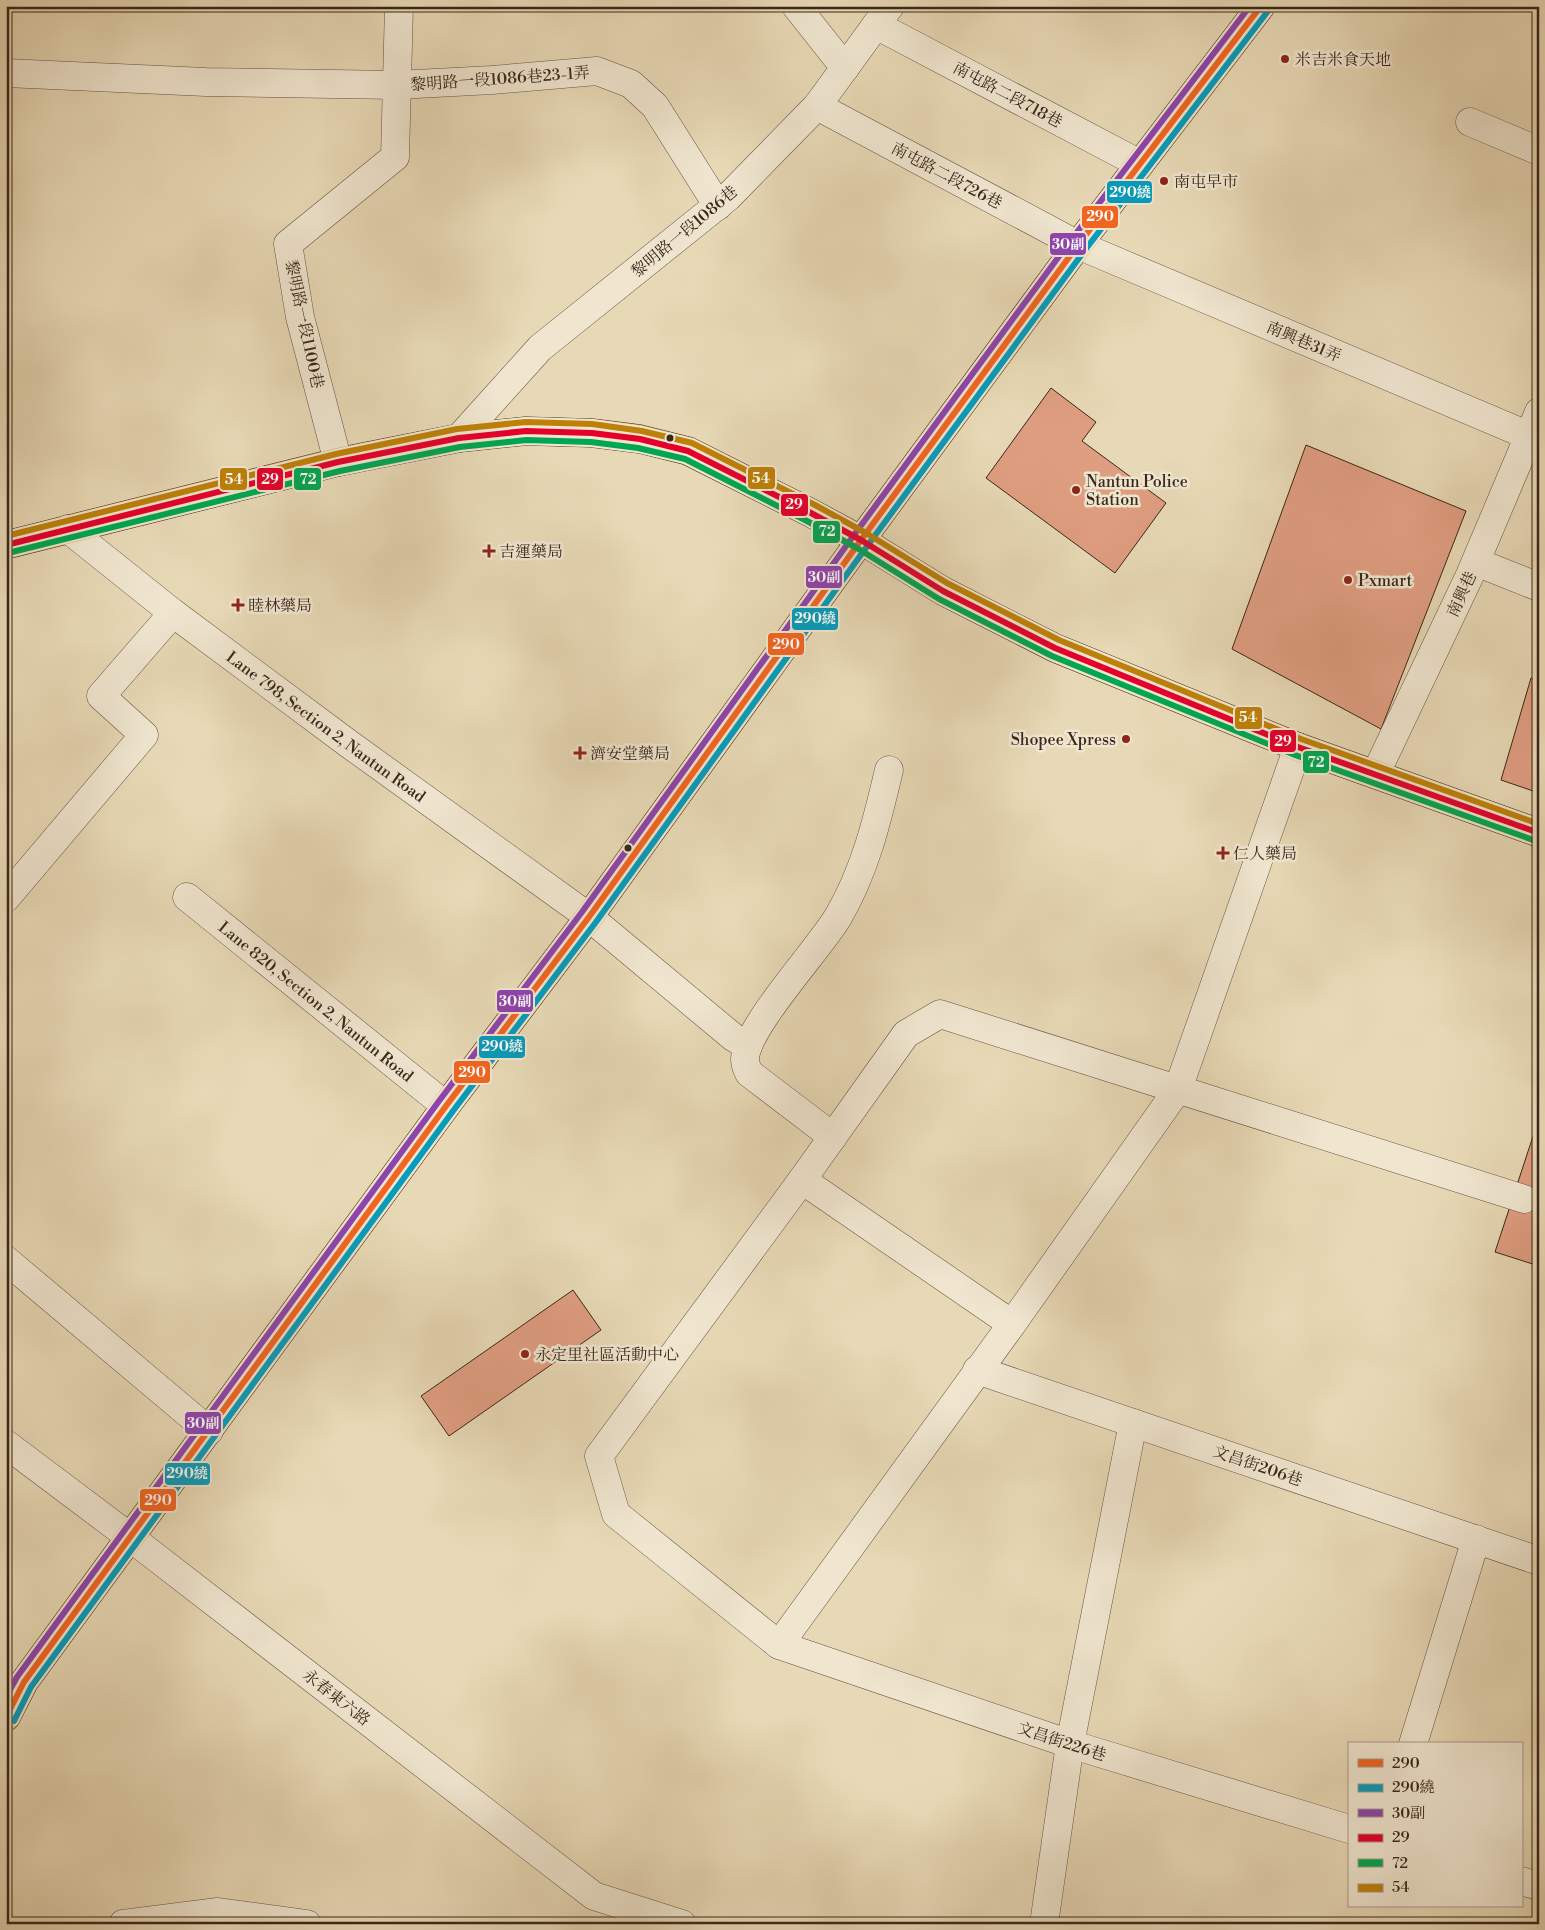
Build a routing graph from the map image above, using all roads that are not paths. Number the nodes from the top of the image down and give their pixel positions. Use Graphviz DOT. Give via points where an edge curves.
graph roads {
  1 [pos="399,6"];
  2 [pos="796,6"];
  3 [pos="1261,6"];
  4 [pos="883,16"];
  5 [pos="845,68"];
  6 [pos="6,73"];
  7 [pos="397,85"];
  8 [pos="817,106"];
  9 [pos="1470,122"];
  10 [pos="1539,151"];
  11 [pos="1140,164"];
  12 [pos="718,206"];
  13 [pos="1078,245"];
  14 [pos="1536,430"];
  15 [pos="458,438"];
  16 [pos="338,462"];
  17 [pos="68,529"];
  18 [pos="861,540"];
  19 [pos="6,544"];
  20 [pos="1476,562"];
  21 [pos="1539,587"];
  22 [pos="173,613"];
  23 [pos="1298,746"];
  24 [pos="889,770"];
  25 [pos="1376,773"];
  26 [pos="1539,833"];
  27 [pos="187,897"];
  28 [pos="6,898"];
  29 [pos="589,917"];
  30 [pos="748,1046"];
  31 [pos="1178,1089"];
  32 [pos="446,1106"];
  33 [pos="833,1137"];
  34 [pos="802,1180"];
  35 [pos="1524,1199"];
  36 [pos="6,1260"];
  37 [pos="1012,1324"];
  38 [pos="977,1370"];
  39 [pos="1133,1423"];
  40 [pos="209,1431"];
  41 [pos="6,1444"];
  42 [pos="131,1538"];
  43 [pos="1476,1539"];
  44 [pos="1539,1561"];
  45 [pos="779,1646"];
  46 [pos="6,1717"];
  47 [pos="1414,1742"];
  48 [pos="1070,1744"];
  49 [pos="1348,1828"];
  50 [pos="1522,1881"];
  51 [pos="1539,1886"];
  52 [pos="124,1924"];
  53 [pos="307,1924"];
  54 [pos="682,1924"];
  55 [pos="1044,1924"];
  1 -- 7 [label="street, 黎明路一段1100巷"];
  2 -- 5 [label="street"];
  3 -- 11 [label="main road"];
  4 -- 5 [label="street, 黎明路一段1086巷"];
  4 -- 11 [label="street, 南屯路二段718巷"];
  5 -- 8 [label="street, 黎明路一段1086巷"];
  6 -- 7 [label="street" via="206,82"];
  7 -- 12 [label="street, 黎明路一段1086巷23-1弄" via="598,71 630,84 654,106"];
  7 -- 16 [label="street, 黎明路一段1100巷" via="395,156 288,244 300,317"];
  8 -- 12 [label="street, 黎明路一段1086巷"];
  8 -- 13 [label="street, 南屯路二段726巷"];
  9 -- 10 [label="street"];
  11 -- 13 [label="main road"];
  12 -- 15 [label="street, 黎明路一段1086巷" via="540,348"];
  13 -- 14 [label="street, 南興巷31弄"];
  13 -- 18 [label="main road"];
  14 -- 20 [label="street, 南興巷"];
  15 -- 16 [label="main road"];
  15 -- 18 [label="main road" via="526,431 592,433 640,439 688,451"];
  16 -- 17 [label="main road"];
  17 -- 19 [label="main road"];
  17 -- 22 [label="street, Lane 798, Section 2, Nantun Road"];
  18 -- 23 [label="main road" via="943,591 1054,648"];
  18 -- 29 [label="main road"];
  20 -- 21 [label="street"];
  20 -- 25 [label="street, 南興巷"];
  22 -- 28 [label="street" via="101,696 144,735"];
  22 -- 29 [label="street, Lane 798, Section 2, Nantun Road"];
  23 -- 25 [label="main road"];
  23 -- 31 [label="street"];
  24 -- 30 [label="street" via="868,852 838,918 761,1022"];
  25 -- 26 [label="main road"];
  27 -- 32 [label="street, Lane 820, Section 2, Nantun Road"];
  29 -- 30 [label="street, Lane 798, Section 2, Nantun Road"];
  29 -- 32 [label="main road"];
  30 -- 33 [label="street" via="745,1060 749,1073"];
  31 -- 33 [label="street" via="940,1014 906,1034"];
  31 -- 35 [label="street"];
  31 -- 37 [label="street"];
  32 -- 40 [label="main road"];
  33 -- 34 [label="street"];
  34 -- 37 [label="street"];
  34 -- 45 [label="street" via="599,1456 616,1514"];
  36 -- 40 [label="street"];
  37 -- 38 [label="street"];
  38 -- 39 [label="street, 文昌街206巷"];
  38 -- 45 [label="street"];
  39 -- 43 [label="street, 文昌街206巷"];
  39 -- 48 [label="street"];
  40 -- 42 [label="main road"];
  41 -- 42 [label="street, 永春東六路"];
  42 -- 46 [label="main road" via="24,1682"];
  42 -- 54 [label="street, 永春東六路" via="594,1896"];
  43 -- 44 [label="street, 文昌街206巷"];
  43 -- 47 [label="street"];
  45 -- 48 [label="street, 文昌街226巷"];
  48 -- 49 [label="street, 文昌街226巷"];
  48 -- 55 [label="street"];
  50 -- 51 [label="street"];
  52 -- 53 [label="street" via="218,1912"];
}
